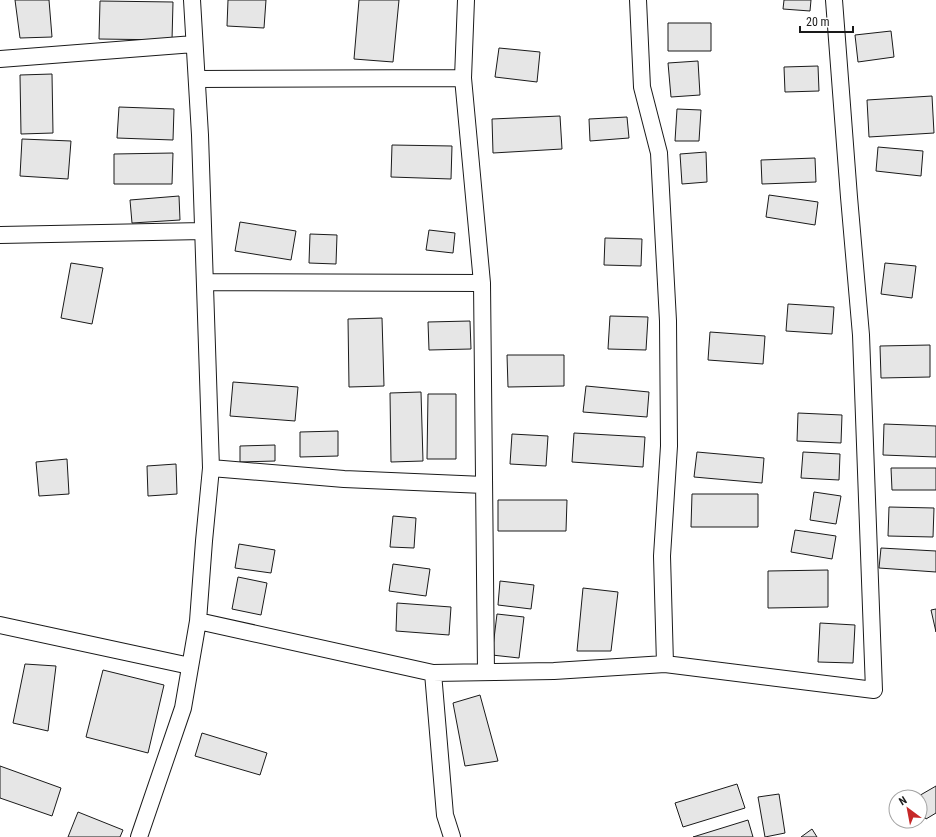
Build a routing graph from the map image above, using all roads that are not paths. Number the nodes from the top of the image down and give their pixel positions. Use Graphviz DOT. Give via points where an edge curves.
graph roads {
  1 [pos="192,0"];
  2 [pos="466,0"];
  3 [pos="638,0"];
  4 [pos="834,0"];
  5 [pos="194,44"];
  6 [pos="0,59"];
  7 [pos="463,78"];
  8 [pos="196,79"];
  9 [pos="203,231"];
  10 [pos="0,235"];
  11 [pos="205,282"];
  12 [pos="482,283"];
  13 [pos="211,468"];
  14 [pos="484,485"];
  15 [pos="198,621"];
  16 [pos="0,625"];
  17 [pos="665,664"];
  18 [pos="190,666"];
  19 [pos="486,672"];
  20 [pos="433,673"];
  21 [pos="138,837"];
  22 [pos="452,837"];
  1 -- 5 [label="street"];
  2 -- 7 [label="street"];
  3 -- 17 [label="street" via="642,87 659,153 668,321 669,446 662,556"];
  4 -- 17 [label="street" via="861,335 874,690"];
  5 -- 6 [label="street"];
  5 -- 8 [label="street"];
  7 -- 8 [label="street"];
  7 -- 12 [label="street"];
  8 -- 9 [label="street"];
  9 -- 10 [label="street"];
  9 -- 11 [label="street"];
  11 -- 12 [label="street"];
  11 -- 13 [label="street"];
  12 -- 14 [label="street"];
  13 -- 14 [label="street" via="344,479"];
  13 -- 15 [label="street"];
  14 -- 19 [label="street"];
  15 -- 18 [label="street"];
  15 -- 20 [label="street"];
  16 -- 18 [label="street"];
  17 -- 19 [label="street" via="554,671"];
  18 -- 21 [label="street" via="183,708"];
  19 -- 20 [label="street"];
  20 -- 22 [label="street" via="445,815"];
}
